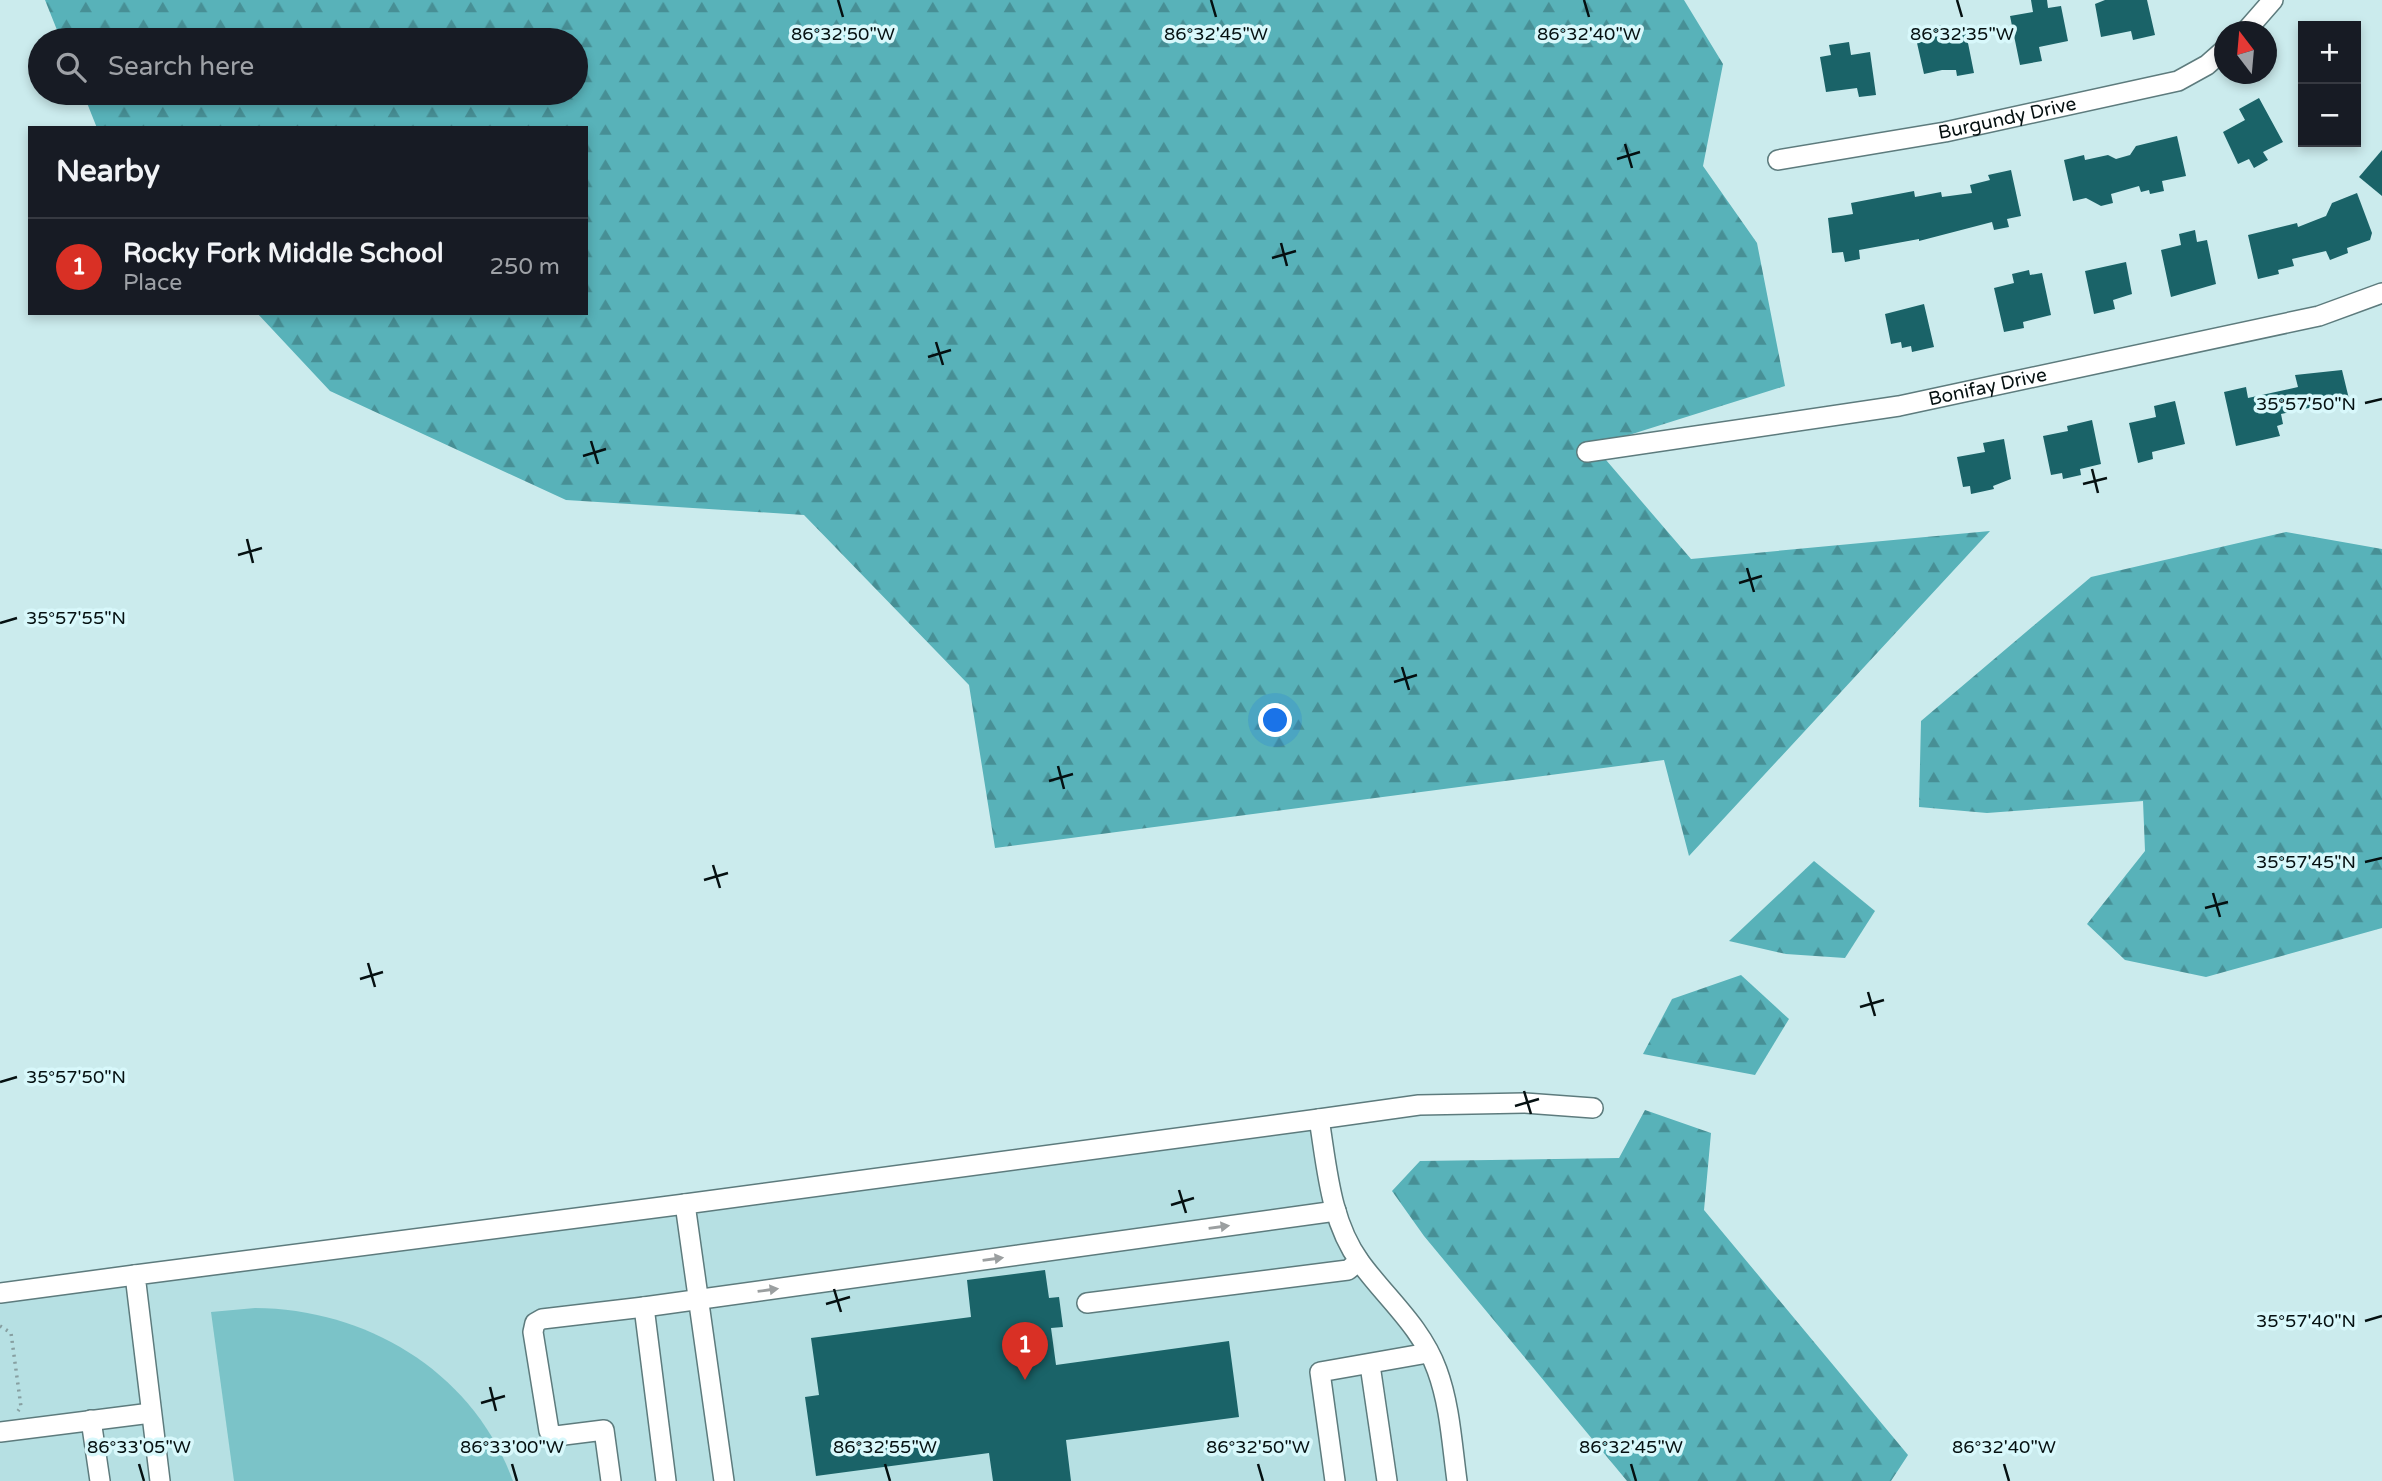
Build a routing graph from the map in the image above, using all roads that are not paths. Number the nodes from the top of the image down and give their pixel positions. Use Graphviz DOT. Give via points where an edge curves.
graph roads {
  1 [pos="2273,0"];
  2 [pos="2255,21"];
  3 [pos="2214,59"];
  4 [pos="1778,160"];
  5 [pos="2382,293"];
  6 [pos="1587,452"];
  7 [pos="1593,1108"];
  8 [pos="1319,1119"];
  9 [pos="685,1204"];
  10 [pos="1336,1211"];
  11 [pos="1359,1261"];
  12 [pos="135,1275"];
  13 [pos="0,1293"];
  14 [pos="700,1299"];
  15 [pos="1087,1303"];
  16 [pos="644,1307"];
  17 [pos="1428,1353"];
  18 [pos="1370,1365"];
  19 [pos="151,1413"];
  20 [pos="91,1420"];
  21 [pos="5,1424"];
  22 [pos="100,1481"];
  23 [pos="160,1481"];
  24 [pos="611,1481"];
  25 [pos="666,1481"];
  26 [pos="724,1481"];
  27 [pos="1335,1481"];
  28 [pos="1387,1481"];
  29 [pos="1457,1481"];
  1 -- 2 [label="street"];
  3 -- 4 [label="street, Burgundy Drive" via="2178,82 1945,132"];
  5 -- 6 [label="street, Bonifay Drive" via="2319,316 1899,406"];
  7 -- 8 [label="street" via="1525,1103 1419,1105"];
  8 -- 9 [label="street"];
  8 -- 10 [label="street"];
  9 -- 12 [label="street"];
  9 -- 14 [label="street"];
  10 -- 11 [label="street"];
  14 -- 10 [label="street, one-way"];
  11 -- 15 [label="street" via="1348,1270"];
  11 -- 17 [label="street" via="1405,1314"];
  12 -- 13 [label="street"];
  12 -- 19 [label="street"];
  14 -- 16 [label="street"];
  14 -- 26 [label="street"];
  16 -- 24 [label="street" via="542,1320 535,1323 533,1332 549,1431 556,1436 604,1430"];
  16 -- 25 [label="street"];
  17 -- 18 [label="street"];
  17 -- 29 [label="street" via="1446,1409"];
  18 -- 27 [label="street" via="1320,1373"];
  18 -- 28 [label="street"];
  19 -- 20 [label="street"];
  19 -- 23 [label="street"];
  20 -- 21 [label="street"];
  20 -- 22 [label="street"];
}
